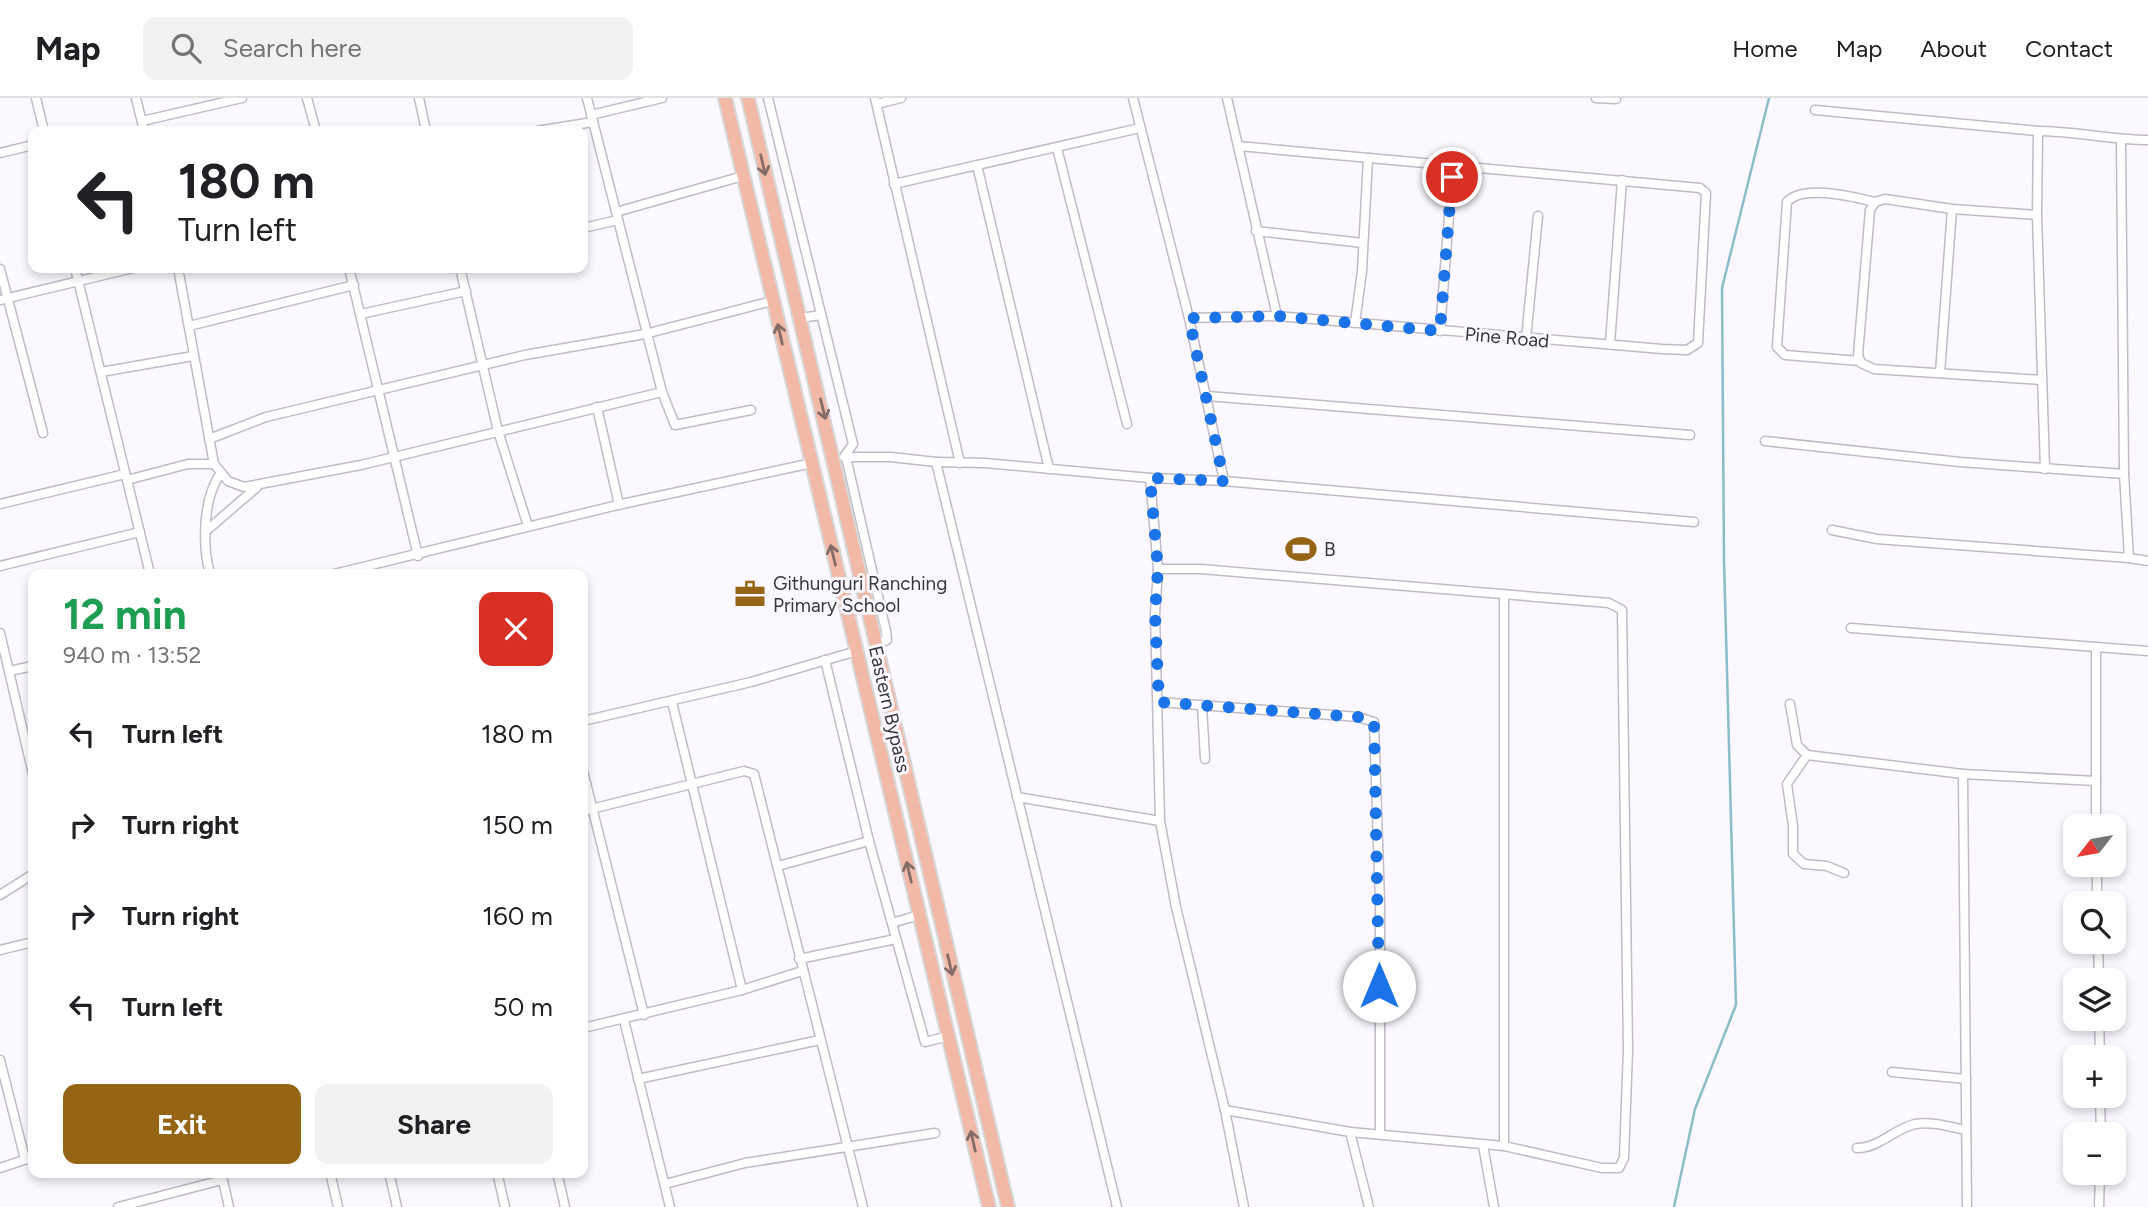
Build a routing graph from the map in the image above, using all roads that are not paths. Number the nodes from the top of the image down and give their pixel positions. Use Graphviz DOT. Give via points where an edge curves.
graph roads {
  1 [pos="36,98"];
  2 [pos="136,98"];
  3 [pos="242,98"];
  4 [pos="307,98"];
  5 [pos="419,98"];
  6 [pos="587,98"];
  7 [pos="662,98"];
  8 [pos="724,98"];
  9 [pos="748,98"];
  10 [pos="768,98"];
  11 [pos="901,98"];
  12 [pos="1133,98"];
  13 [pos="1227,98"];
  14 [pos="1596,98"];
  15 [pos="1616,99"];
  16 [pos="876,101"];
  17 [pos="1815,110"];
  18 [pos="592,118"];
  19 [pos="142,121"];
  20 [pos="43,126"];
  21 [pos="143,126"];
  22 [pos="315,126"];
  23 [pos="425,126"];
  24 [pos="558,126"];
  25 [pos="1140,128"];
  26 [pos="2038,131"];
  27 [pos="2148,139"];
  28 [pos="2121,140"];
  29 [pos="28,146"];
  30 [pos="1238,146"];
  31 [pos="1057,148"];
  32 [pos="0,153"];
  33 [pos="1368,158"];
  34 [pos="1453,164"];
  35 [pos="978,165"];
  36 [pos="743,176"];
  37 [pos="1622,180"];
  38 [pos="894,184"];
  39 [pos="1875,202"];
  40 [pos="1952,209"];
  41 [pos="2037,215"];
  42 [pos="617,216"];
  43 [pos="1538,216"];
  44 [pos="588,226"];
  45 [pos="1256,231"];
  46 [pos="1363,243"];
  47 [pos="0,269"];
  48 [pos="76,273"];
  49 [pos="108,273"];
  50 [pos="179,273"];
  51 [pos="350,273"];
  52 [pos="461,273"];
  53 [pos="78,279"];
  54 [pos="354,285"];
  55 [pos="466,291"];
  56 [pos="4,299"];
  57 [pos="772,301"];
  58 [pos="361,314"];
  59 [pos="821,315"];
  60 [pos="1277,316"];
  61 [pos="800,318"];
  62 [pos="1189,318"];
  63 [pos="1355,323"];
  64 [pos="189,326"];
  65 [pos="1440,331"];
  66 [pos="645,334"];
  67 [pos="1526,339"];
  68 [pos="1610,344"];
  69 [pos="193,356"];
  70 [pos="1860,362"];
  71 [pos="484,365"];
  72 [pos="101,372"];
  73 [pos="1940,373"];
  74 [pos="2042,380"];
  75 [pos="380,391"];
  76 [pos="662,392"];
  77 [pos="1207,396"];
  78 [pos="597,407"];
  79 [pos="751,410"];
  80 [pos="1127,424"];
  81 [pos="498,431"];
  82 [pos="43,433"];
  83 [pos="1690,435"];
  84 [pos="209,439"];
  85 [pos="1765,441"];
  86 [pos="395,457"];
  87 [pos="840,457"];
  88 [pos="812,463"];
  89 [pos="936,463"];
  90 [pos="960,463"];
  91 [pos="214,464"];
  92 [pos="1049,469"];
  93 [pos="2045,469"];
  94 [pos="220,474"];
  95 [pos="2124,474"];
  96 [pos="126,477"];
  97 [pos="1150,478"];
  98 [pos="1224,481"];
  99 [pos="258,487"];
  100 [pos="0,503"];
  101 [pos="619,505"];
  102 [pos="849,522"];
  103 [pos="1694,522"];
  104 [pos="528,526"];
  105 [pos="827,527"];
  106 [pos="1832,530"];
  107 [pos="140,531"];
  108 [pos="206,531"];
  109 [pos="418,556"];
  110 [pos="2129,558"];
  111 [pos="2148,561"];
  112 [pos="0,566"];
  113 [pos="149,569"];
  114 [pos="209,569"];
  115 [pos="357,569"];
  116 [pos="1158,569"];
  117 [pos="1504,595"];
  118 [pos="1851,628"];
  119 [pos="0,633"];
  120 [pos="875,645"];
  121 [pos="2096,647"];
  122 [pos="857,651"];
  123 [pos="2148,651"];
  124 [pos="825,660"];
  125 [pos="28,667"];
  126 [pos="9,671"];
  127 [pos="672,702"];
  128 [pos="1159,702"];
  129 [pos="1790,704"];
  130 [pos="1202,705"];
  131 [pos="588,720"];
  132 [pos="28,753"];
  133 [pos="1807,755"];
  134 [pos="1205,759"];
  135 [pos="1963,774"];
  136 [pos="2096,782"];
  137 [pos="693,785"];
  138 [pos="1017,797"];
  139 [pos="588,810"];
  140 [pos="588,814"];
  141 [pos="2096,814"];
  142 [pos="1160,821"];
  143 [pos="869,841"];
  144 [pos="778,866"];
  145 [pos="1844,873"];
  146 [pos="28,876"];
  147 [pos="0,895"];
  148 [pos="919,915"];
  149 [pos="892,923"];
  150 [pos="896,939"];
  151 [pos="28,943"];
  152 [pos="0,950"];
  153 [pos="799,959"];
  154 [pos="802,971"];
  155 [pos="742,990"];
  156 [pos="644,1014"];
  157 [pos="624,1020"];
  158 [pos="588,1027"];
  159 [pos="948,1036"];
  160 [pos="820,1040"];
  161 [pos="0,1060"];
  162 [pos="1892,1073"];
  163 [pos="638,1079"];
  164 [pos="1966,1079"];
  165 [pos="1225,1110"];
  166 [pos="1966,1130"];
  167 [pos="1350,1132"];
  168 [pos="935,1133"];
  169 [pos="1380,1133"];
  170 [pos="1482,1145"];
  171 [pos="1504,1146"];
  172 [pos="848,1148"];
  173 [pos="1857,1148"];
  174 [pos="28,1155"];
  175 [pos="28,1158"];
  176 [pos="0,1168"];
  177 [pos="215,1178"];
  178 [pos="222,1178"];
  179 [pos="331,1178"];
  180 [pos="390,1178"];
  181 [pos="498,1178"];
  182 [pos="558,1178"];
  183 [pos="665,1184"];
  184 [pos="2100,1185"];
  185 [pos="118,1207"];
  186 [pos="229,1207"];
  187 [pos="338,1207"];
  188 [pos="397,1207"];
  189 [pos="505,1207"];
  190 [pos="565,1207"];
  191 [pos="670,1207"];
  192 [pos="863,1207"];
  193 [pos="989,1207"];
  194 [pos="1008,1207"];
  195 [pos="1117,1207"];
  196 [pos="1244,1207"];
  197 [pos="1369,1207"];
  198 [pos="1494,1207"];
  199 [pos="1967,1207"];
  200 [pos="2099,1207"];
  1 -- 20 [label="street"];
  2 -- 19 [label="street"];
  3 -- 19 [label="street"];
  4 -- 22 [label="street"];
  5 -- 23 [label="street"];
  6 -- 18 [label="street"];
  7 -- 18 [label="street"];
  8 -- 36 [label="main road, Eastern Bypass"];
  9 -- 61 [label="main road, Eastern Bypass, one-way"];
  10 -- 59 [label="street"];
  11 -- 16 [label="street"];
  12 -- 25 [label="street"];
  13 -- 30 [label="street"];
  14 -- 15 [label="street"];
  16 -- 38 [label="street"];
  17 -- 26 [label="street"];
  18 -- 24 [label="street"];
  18 -- 42 [label="street"];
  19 -- 21 [label="street"];
  25 -- 31 [label="street"];
  25 -- 62 [label="street"];
  26 -- 28 [label="street"];
  26 -- 41 [label="street"];
  27 -- 28 [label="street"];
  28 -- 95 [label="street"];
  29 -- 32 [label="street"];
  30 -- 33 [label="street"];
  30 -- 45 [label="street"];
  31 -- 35 [label="street"];
  31 -- 80 [label="street"];
  33 -- 34 [label="street"];
  33 -- 46 [label="street"];
  34 -- 37 [label="street"];
  34 -- 65 [label="street"];
  35 -- 38 [label="street"];
  35 -- 92 [label="street"];
  36 -- 42 [label="street"];
  36 -- 57 [label="main road, Eastern Bypass"];
  37 -- 68 [label="street"];
  37 -- 68 [label="street, Pine Road" via="1700,188 1706,193 1698,343 1687,350"];
  38 -- 90 [label="street"];
  39 -- 40 [label="street" via="1885,199"];
  39 -- 70 [label="street" via="1870,210"];
  39 -- 70 [label="street" via="1826,193 1795,195 1787,202 1778,350 1785,355"];
  40 -- 41 [label="street"];
  40 -- 73 [label="street"];
  41 -- 74 [label="street"];
  42 -- 44 [label="street"];
  42 -- 66 [label="street"];
  43 -- 67 [label="street"];
  45 -- 46 [label="street"];
  45 -- 60 [label="street"];
  46 -- 63 [label="street"];
  47 -- 56 [label="street"];
  48 -- 53 [label="street"];
  49 -- 53 [label="street"];
  50 -- 64 [label="street"];
  51 -- 54 [label="street"];
  52 -- 55 [label="street"];
  53 -- 56 [label="street"];
  53 -- 72 [label="street"];
  54 -- 58 [label="street"];
  54 -- 64 [label="street"];
  55 -- 58 [label="street"];
  55 -- 71 [label="street"];
  56 -- 82 [label="street"];
  57 -- 66 [label="street"];
  88 -- 57 [label="main road, Eastern Bypass, one-way"];
  58 -- 75 [label="street"];
  59 -- 61 [label="street"];
  59 -- 87 [label="street" via="853,444"];
  60 -- 62 [label="street, Pine Road"];
  60 -- 63 [label="street, Pine Road"];
  61 -- 87 [label="main road, Eastern Bypass, one-way"];
  62 -- 77 [label="street"];
  63 -- 65 [label="street, Pine Road"];
  64 -- 69 [label="street"];
  65 -- 67 [label="street, Pine Road"];
  66 -- 71 [label="street"];
  66 -- 76 [label="street"];
  67 -- 68 [label="street, Pine Road"];
  69 -- 72 [label="street"];
  69 -- 84 [label="street"];
  70 -- 73 [label="street" via="1874,369"];
  71 -- 75 [label="street"];
  71 -- 81 [label="street"];
  72 -- 96 [label="street"];
  73 -- 74 [label="street"];
  74 -- 93 [label="street"];
  75 -- 84 [label="street" via="265,417"];
  75 -- 86 [label="street"];
  76 -- 78 [label="street"];
  76 -- 79 [label="street" via="676,425"];
  77 -- 83 [label="street"];
  77 -- 98 [label="street"];
  78 -- 81 [label="street"];
  78 -- 101 [label="street"];
  81 -- 86 [label="street"];
  81 -- 104 [label="street"];
  84 -- 91 [label="street"];
  85 -- 93 [label="street"];
  86 -- 99 [label="street"];
  86 -- 109 [label="street"];
  87 -- 89 [label="street"];
  87 -- 102 [label="main road, Eastern Bypass"];
  87 -- 120 [label="street" via="886,631 887,640"];
  88 -- 101 [label="street"];
  88 -- 105 [label="main road, Eastern Bypass"];
  89 -- 90 [label="street"];
  89 -- 138 [label="street"];
  90 -- 92 [label="street"];
  91 -- 94 [label="street"];
  91 -- 96 [label="street" via="188,464"];
  92 -- 97 [label="street"];
  93 -- 95 [label="street"];
  94 -- 99 [label="street" via="236,485"];
  94 -- 108 [label="street" via="208,493"];
  95 -- 110 [label="street"];
  96 -- 100 [label="street"];
  96 -- 107 [label="street"];
  97 -- 98 [label="street"];
  97 -- 116 [label="street"];
  98 -- 103 [label="street"];
  99 -- 108 [label="street"];
  101 -- 104 [label="street"];
  102 -- 105 [label="main road"];
  102 -- 120 [label="main road, Eastern Bypass"];
  104 -- 109 [label="street"];
  122 -- 105 [label="main road, Eastern Bypass, one-way"];
  106 -- 110 [label="street" via="1877,539"];
  107 -- 112 [label="street"];
  107 -- 113 [label="street"];
  108 -- 114 [label="street"];
  109 -- 115 [label="street"];
  110 -- 111 [label="street"];
  116 -- 117 [label="street"];
  116 -- 128 [label="street"];
  117 -- 171 [label="street"];
  117 -- 171 [label="street" via="1609,603 1622,610 1628,1050 1619,1168"];
  118 -- 121 [label="street"];
  119 -- 126 [label="street"];
  120 -- 194 [label="main road, Eastern Bypass, one-way"];
  121 -- 123 [label="street"];
  121 -- 136 [label="street"];
  122 -- 124 [label="street"];
  148 -- 122 [label="main road, Eastern Bypass, one-way"];
  124 -- 127 [label="street"];
  124 -- 143 [label="street"];
  125 -- 126 [label="street"];
  126 -- 132 [label="street"];
  127 -- 131 [label="street"];
  127 -- 137 [label="street"];
  128 -- 130 [label="street"];
  128 -- 142 [label="street"];
  129 -- 133 [label="street" via="1797,745"];
  130 -- 134 [label="street"];
  130 -- 169 [label="street" via="1374,722"];
  133 -- 135 [label="street"];
  133 -- 145 [label="street" via="1787,784 1793,854 1804,864"];
  135 -- 136 [label="street"];
  135 -- 164 [label="street"];
  136 -- 141 [label="street"];
  137 -- 139 [label="street"];
  137 -- 144 [label="street" via="752,771"];
  137 -- 155 [label="street"];
  138 -- 142 [label="street"];
  138 -- 195 [label="street"];
  140 -- 156 [label="street"];
  142 -- 165 [label="street"];
  143 -- 144 [label="street"];
  143 -- 149 [label="street"];
  144 -- 153 [label="street"];
  146 -- 147 [label="street"];
  148 -- 149 [label="street"];
  148 -- 159 [label="main road, Eastern Bypass"];
  149 -- 150 [label="street"];
  150 -- 153 [label="street"];
  150 -- 159 [label="street" via="925,1042"];
  151 -- 152 [label="street"];
  153 -- 154 [label="street"];
  154 -- 155 [label="street"];
  154 -- 160 [label="street"];
  155 -- 156 [label="street"];
  156 -- 157 [label="street"];
  157 -- 158 [label="street"];
  157 -- 163 [label="street"];
  193 -- 159 [label="main road, Eastern Bypass, one-way"];
  160 -- 163 [label="street"];
  160 -- 172 [label="street"];
  161 -- 174 [label="street"];
  162 -- 164 [label="street"];
  163 -- 183 [label="street"];
  164 -- 166 [label="street"];
  165 -- 167 [label="street"];
  165 -- 196 [label="street"];
  166 -- 173 [label="street" via="1915,1124"];
  166 -- 199 [label="street"];
  167 -- 169 [label="street"];
  167 -- 197 [label="street"];
  168 -- 172 [label="street"];
  169 -- 170 [label="street"];
  170 -- 171 [label="street"];
  170 -- 198 [label="street"];
  172 -- 183 [label="street" via="745,1163"];
  172 -- 192 [label="street"];
  175 -- 176 [label="street"];
  177 -- 185 [label="street"];
  178 -- 186 [label="street"];
  179 -- 187 [label="street"];
  180 -- 188 [label="street"];
  181 -- 189 [label="street"];
  182 -- 190 [label="street"];
  183 -- 191 [label="street"];
  184 -- 200 [label="street"];
}
